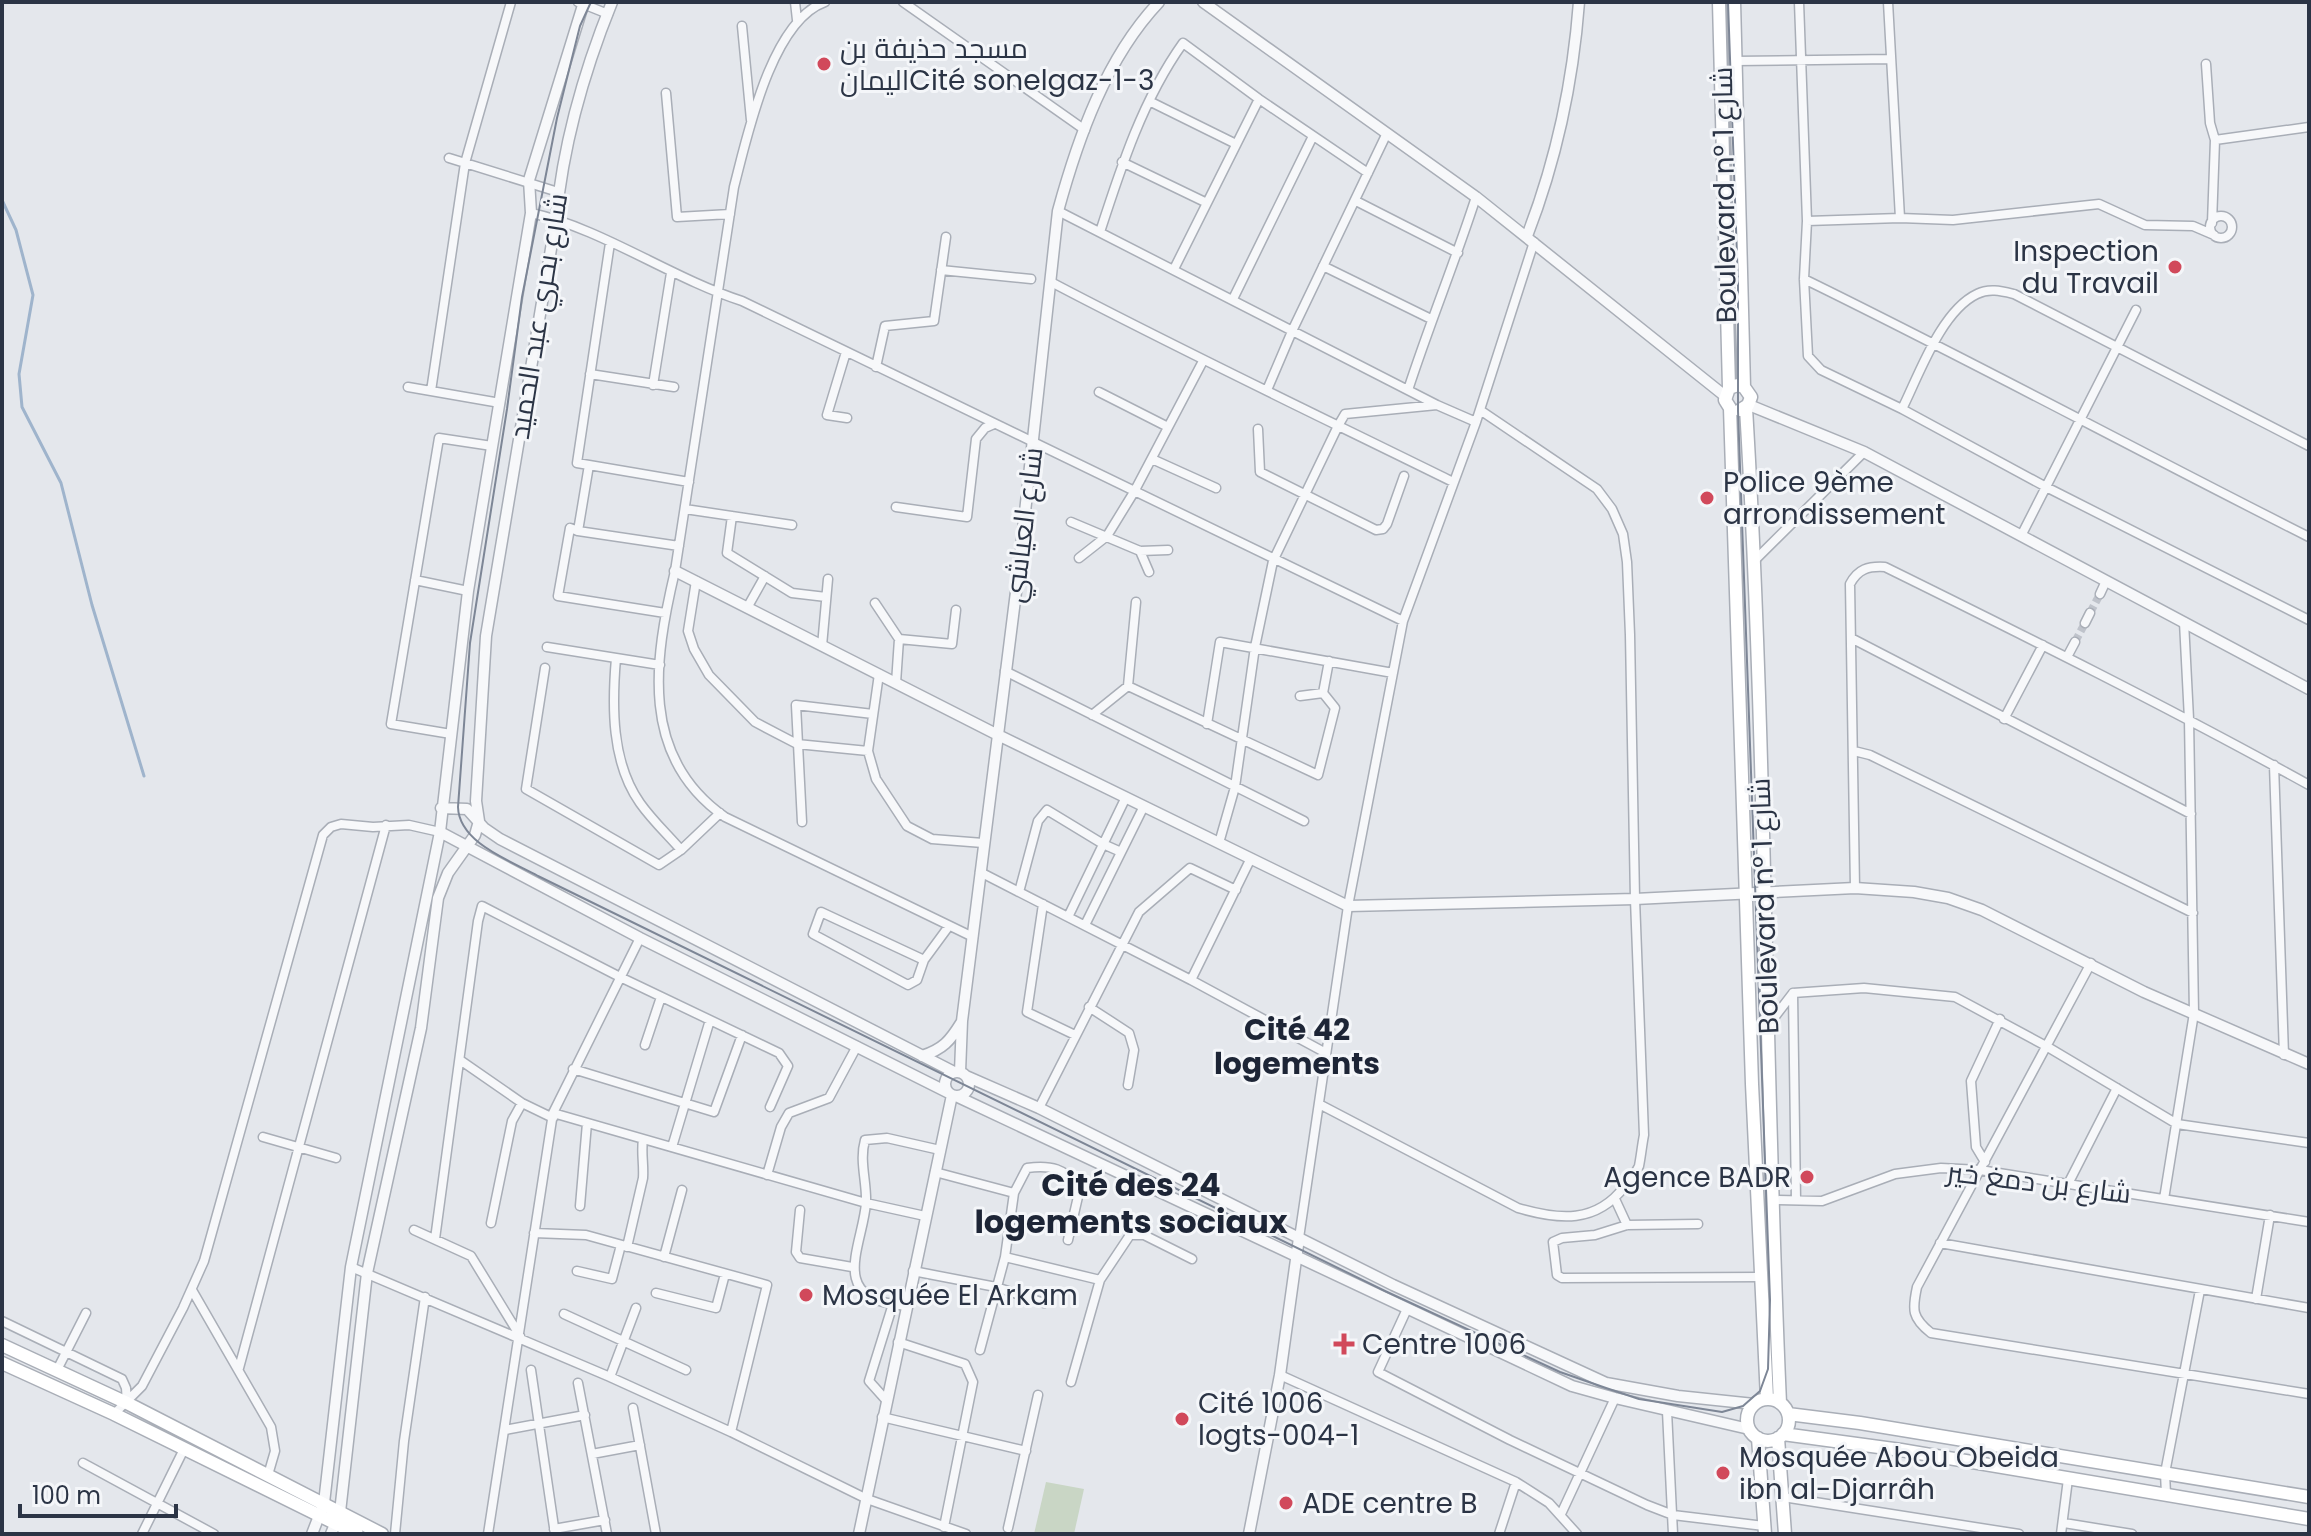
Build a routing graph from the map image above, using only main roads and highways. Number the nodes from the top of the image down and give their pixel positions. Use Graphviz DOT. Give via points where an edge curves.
graph roads {
  1 [pos="1719,2"];
  2 [pos="1734,2"];
  3 [pos="1744,387"];
  4 [pos="1728,397"];
  5 [pos="1747,406"];
  6 [pos="2,1345"];
  7 [pos="2,1364"];
  8 [pos="1760,1402"];
  9 [pos="1784,1409"];
  10 [pos="1753,1433"];
  11 [pos="1780,1436"];
  12 [pos="2309,1497"];
  13 [pos="2309,1519"];
  14 [pos="335,1523"];
  15 [pos="1764,1530"];
  16 [pos="357,1534"];
  17 [pos="382,1534"];
  18 [pos="1785,1534"];
  1 -- 4 [label="main road, Boulevard n° شارع 1"];
  2 -- 3 [label="main road, Boulevard n° شارع 1"];
  3 -- 4 [label="main road" via="1738,385"];
  3 -- 5 [label="main road" via="1750,393"];
  4 -- 5 [label="main road" via="1738,411"];
  4 -- 8 [label="main road, Boulevard n° شارع 1" via="1761,1277"];
  5 -- 9 [label="main road, Boulevard n° شارع 1" via="1772,1200"];
  6 -- 14 [label="main road" via="324,1503"];
  7 -- 14 [label="main road"];
  8 -- 9 [label="main road"];
  8 -- 10 [label="main road" via="1747,1415"];
  9 -- 11 [label="main road" via="1787,1428"];
  9 -- 12 [label="main road"];
  10 -- 11 [label="main road" via="1764,1441"];
  10 -- 15 [label="main road"];
  11 -- 13 [label="main road" via="1901,1450"];
  11 -- 18 [label="main road"];
  14 -- 16 [label="main road"];
  14 -- 17 [label="main road"];
}
